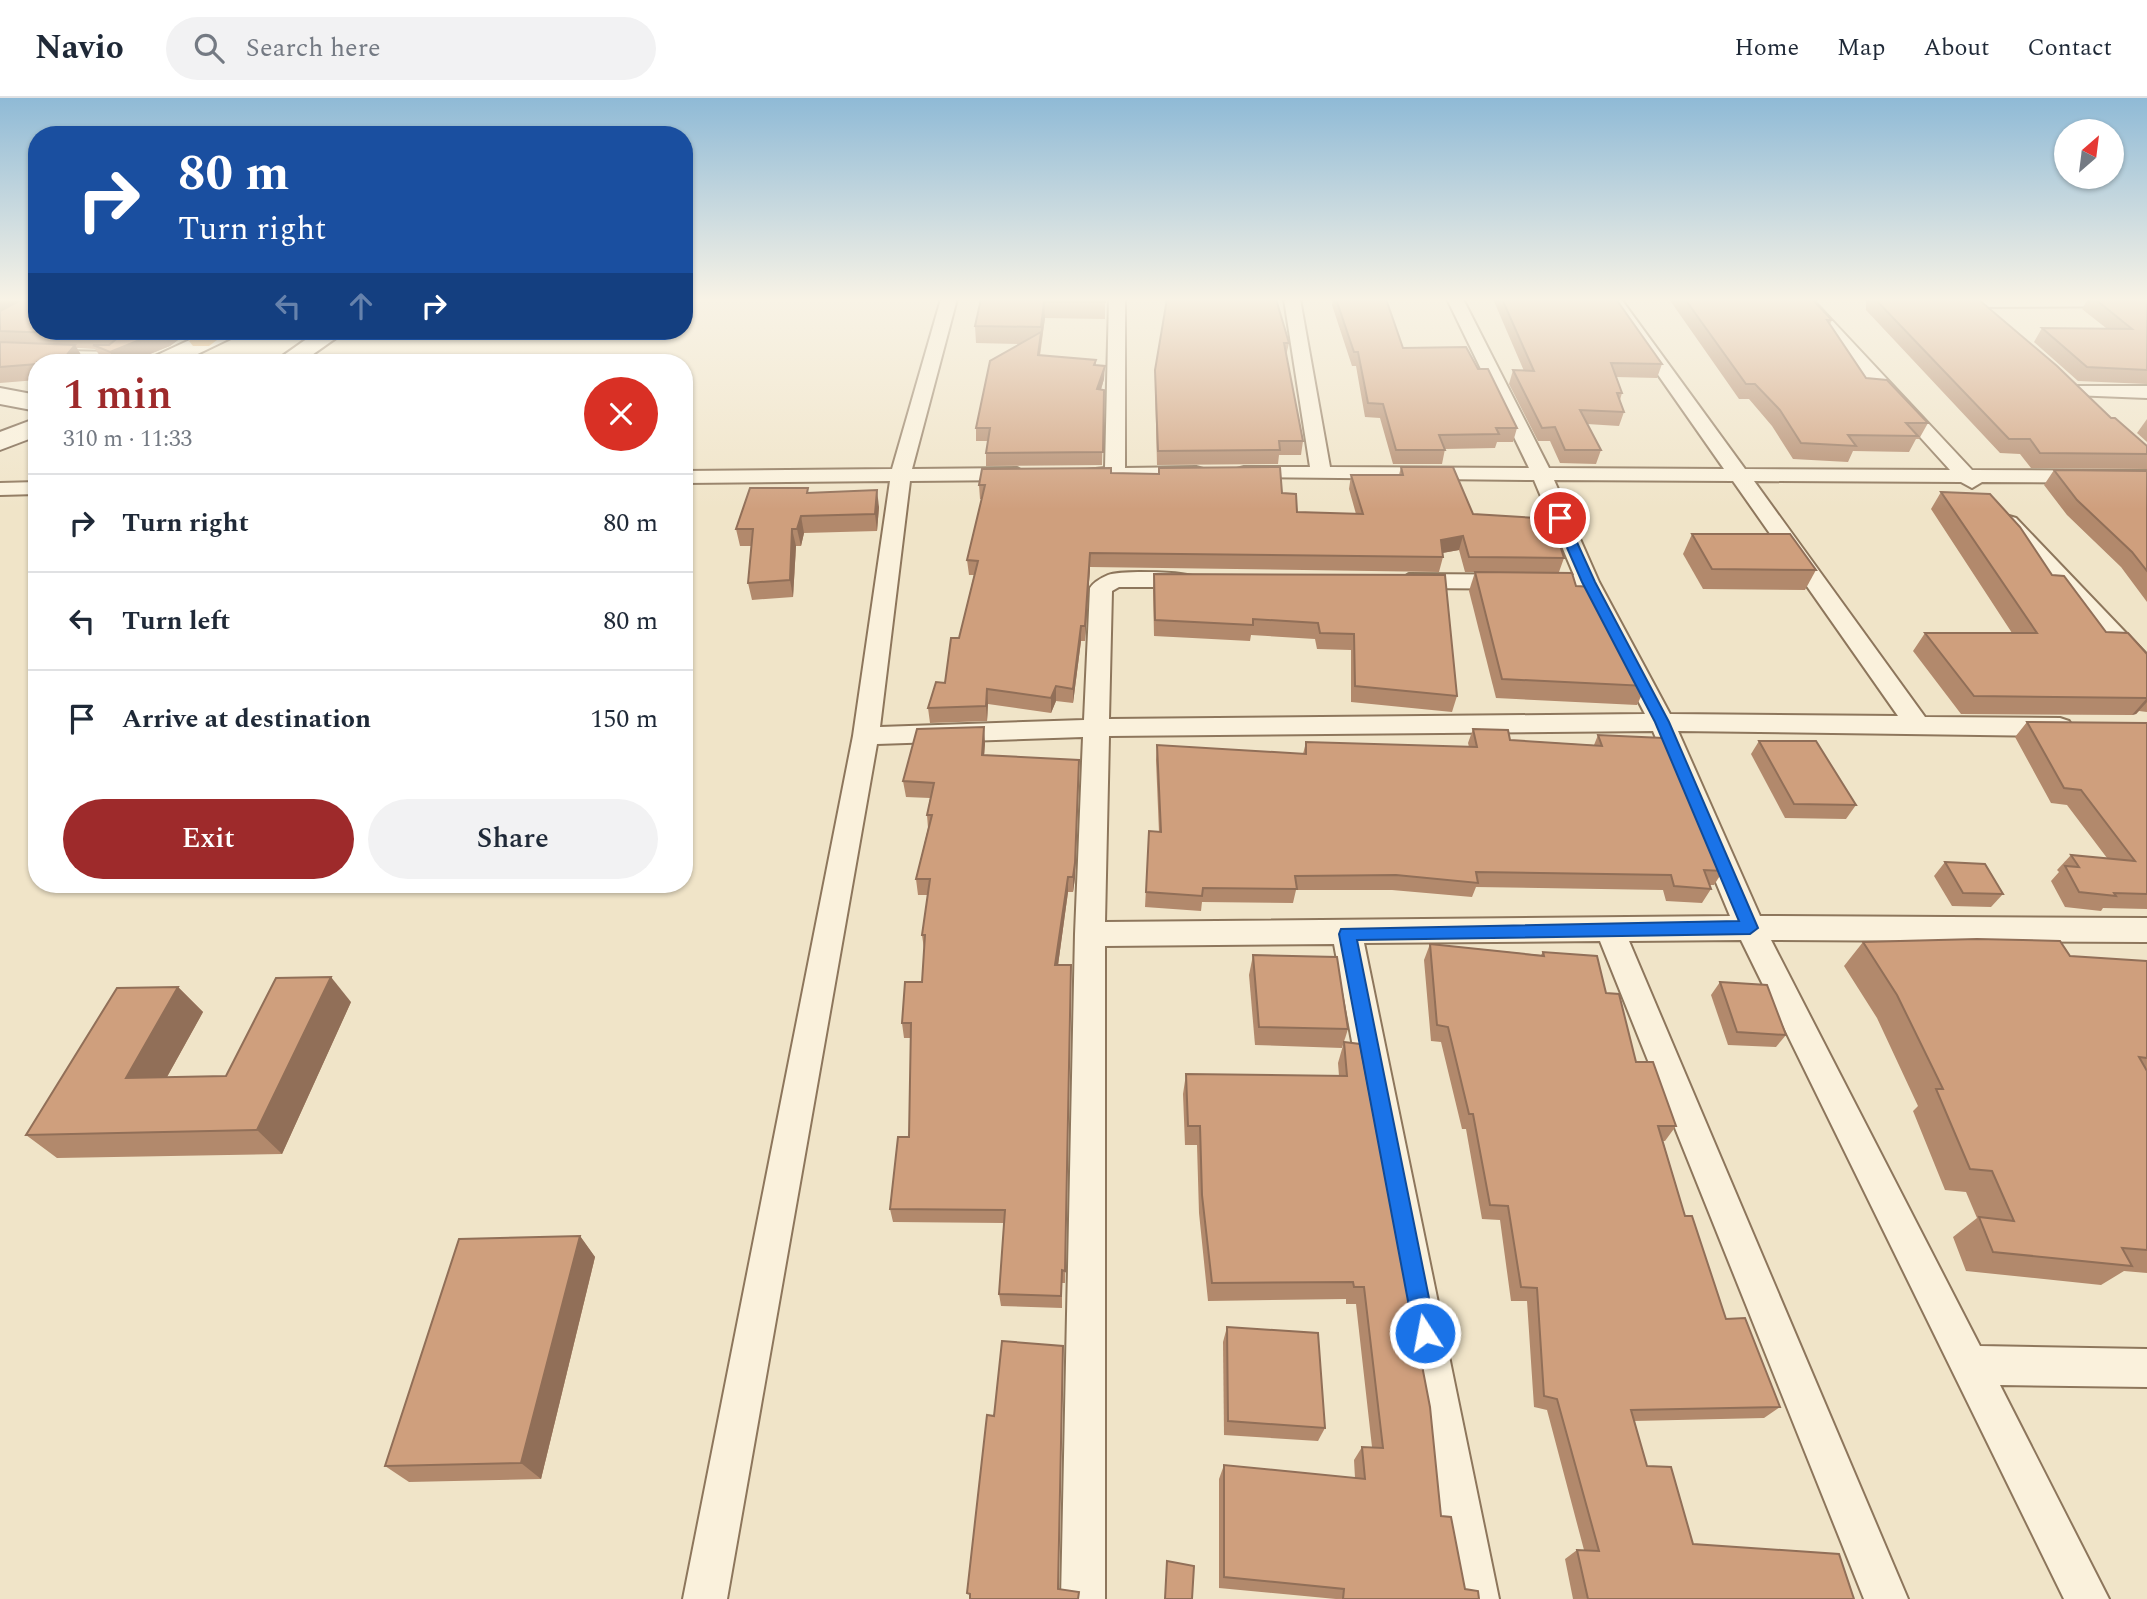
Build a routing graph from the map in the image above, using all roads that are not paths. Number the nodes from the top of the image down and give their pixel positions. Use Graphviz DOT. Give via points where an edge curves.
graph roads {
  1 [pos="930,369"];
  2 [pos="1116,369"];
  3 [pos="1304,369"];
  4 [pos="1490,369"];
  5 [pos="1663,369"];
  6 [pos="1867,369"];
  7 [pos="28,388"];
  8 [pos="0,390"];
  9 [pos="2147,391"];
  10 [pos="0,396"];
  11 [pos="2097,410"];
  12 [pos="24,417"];
  13 [pos="0,442"];
  14 [pos="1321,472"];
  15 [pos="901,474"];
  16 [pos="1035,474"];
  17 [pos="1075,474"];
  18 [pos="1115,474"];
  19 [pos="1542,475"];
  20 [pos="1966,475"];
  21 [pos="1739,476"];
  22 [pos="2147,477"];
  23 [pos="693,478"];
  24 [pos="28,488"];
  25 [pos="0,489"];
  26 [pos="1213,580"];
  27 [pos="1394,581"];
  28 [pos="1588,582"];
  29 [pos="2147,669"];
  30 [pos="1662,722"];
  31 [pos="1918,726"];
  32 [pos="2080,727"];
  33 [pos="1094,728"];
  34 [pos="866,736"];
  35 [pos="1750,928"];
  36 [pos="1610,930"];
  37 [pos="2147,930"];
  38 [pos="1090,934"];
  39 [pos="1347,934"];
  40 [pos="1968,1365"];
  41 [pos="2147,1368"];
  42 [pos="705,1599"];
  43 [pos="1083,1599"];
  44 [pos="1477,1599"];
  45 [pos="1886,1599"];
  46 [pos="2087,1599"];
  1 -- 15 [label="street"];
  2 -- 18 [label="street"];
  3 -- 14 [label="street"];
  4 -- 19 [label="street"];
  5 -- 21 [label="street"];
  6 -- 20 [label="street"];
  7 -- 8 [label="street"];
  9 -- 11 [label="street" via="2072,386"];
  10 -- 12 [label="street"];
  12 -- 13 [label="street"];
  14 -- 18 [label="street"];
  14 -- 19 [label="street"];
  15 -- 16 [label="street"];
  15 -- 23 [label="street"];
  15 -- 34 [label="street"];
  17 -- 18 [label="street"];
  19 -- 21 [label="street"];
  19 -- 28 [label="street"];
  20 -- 21 [label="street"];
  20 -- 22 [label="street"];
  20 -- 29 [label="street"];
  21 -- 31 [label="street"];
  24 -- 25 [label="street"];
  26 -- 33 [label="street" via="1115,580 1101,588"];
  27 -- 28 [label="street"];
  28 -- 30 [label="street"];
  30 -- 31 [label="street"];
  30 -- 33 [label="street"];
  30 -- 35 [label="street"];
  31 -- 32 [label="street"];
  33 -- 34 [label="street"];
  33 -- 38 [label="street"];
  34 -- 42 [label="street"];
  35 -- 36 [label="street"];
  35 -- 37 [label="street"];
  35 -- 40 [label="street"];
  36 -- 39 [label="street"];
  36 -- 45 [label="street"];
  38 -- 39 [label="street"];
  38 -- 43 [label="street"];
  39 -- 44 [label="street"];
  40 -- 41 [label="street"];
  40 -- 46 [label="street"];
}
